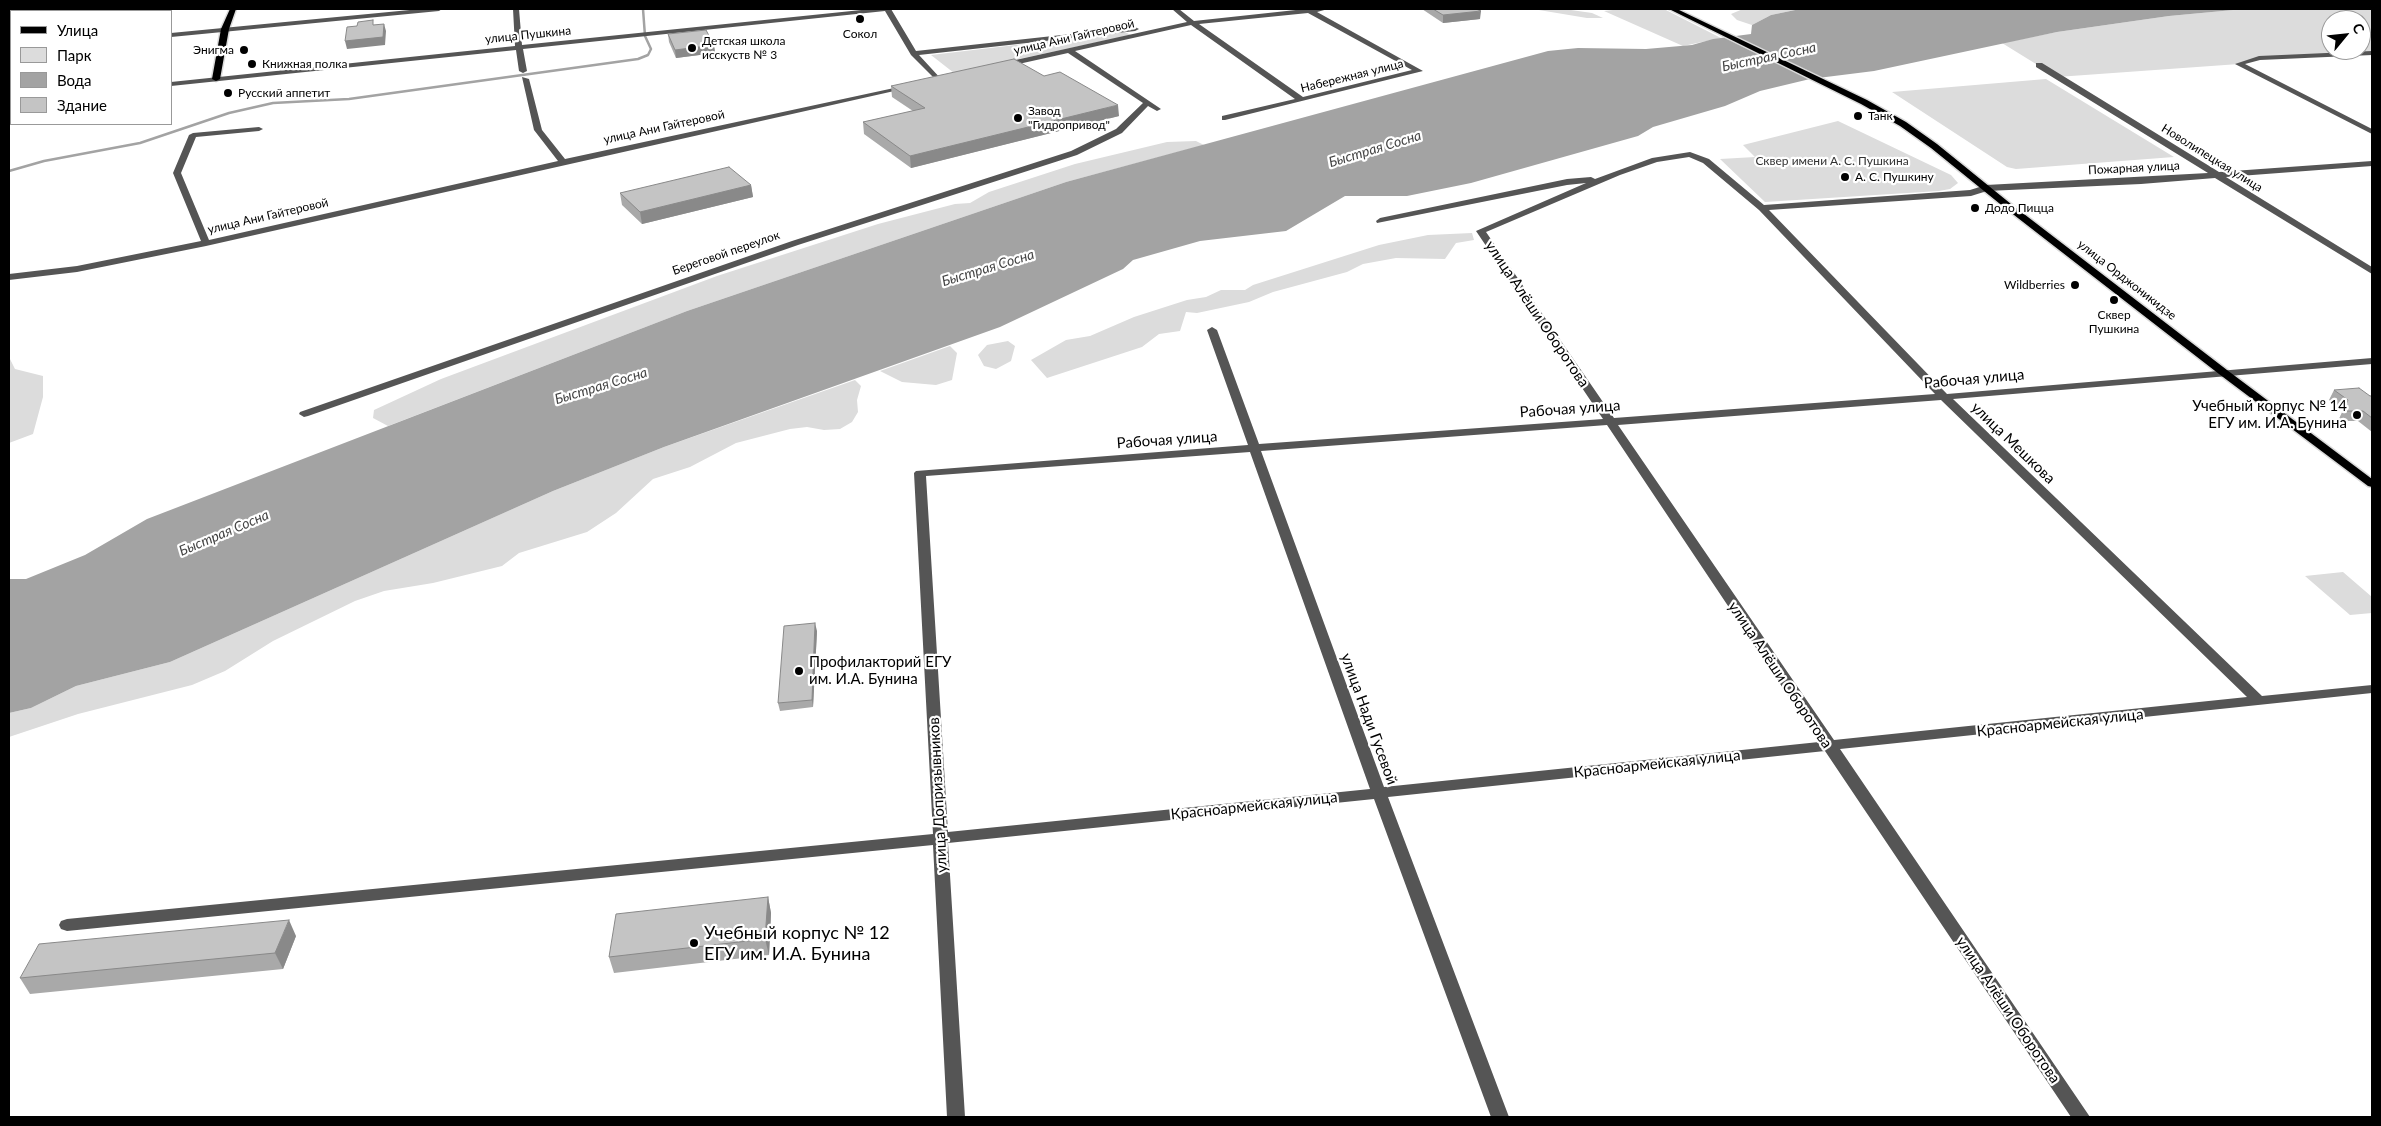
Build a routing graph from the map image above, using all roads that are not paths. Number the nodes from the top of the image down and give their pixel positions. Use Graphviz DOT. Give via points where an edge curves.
graph roads {
  1 [pos="233,9"];
  2 [pos="439,9"];
  3 [pos="516,9"];
  4 [pos="887,9"];
  5 [pos="1175,9"];
  6 [pos="1325,9"];
  7 [pos="1672,9"];
  8 [pos="1308,10"];
  9 [pos="1192,23"];
  10 [pos="225,30"];
  11 [pos="172,35"];
  12 [pos="519,47"];
  13 [pos="1070,51"];
  14 [pos="914,53"];
  15 [pos="2372,53"];
  16 [pos="2039,65"];
  17 [pos="995,68"];
  18 [pos="947,78"];
  19 [pos="216,79"];
  20 [pos="172,84"];
  21 [pos="920,84"];
  22 [pos="1302,100"];
  23 [pos="1147,103"];
  24 [pos="1156,109"];
  25 [pos="1225,118"];
  26 [pos="259,129"];
  27 [pos="2372,132"];
  28 [pos="563,162"];
  29 [pos="2372,163"];
  30 [pos="2216,175"];
  31 [pos="1604,178"];
  32 [pos="1986,188"];
  33 [pos="1762,208"];
  34 [pos="1380,221"];
  35 [pos="206,243"];
  36 [pos="2372,271"];
  37 [pos="9,278"];
  38 [pos="1212,330"];
  39 [pos="2372,361"];
  40 [pos="2223,372"];
  41 [pos="1944,397"];
  42 [pos="304,414"];
  43 [pos="1609,422"];
  44 [pos="1254,449"];
  45 [pos="920,473"];
  46 [pos="2372,484"];
  47 [pos="2372,689"];
  48 [pos="2260,702"];
  49 [pos="1828,746"];
  50 [pos="1378,793"];
  51 [pos="941,838"];
  52 [pos="67,925"];
  53 [pos="956,1117"];
  54 [pos="1500,1117"];
  55 [pos="2082,1117"];
  1 -- 10 [label="main road"];
  2 -- 10 [label="street"];
  3 -- 12 [label="street"];
  4 -- 12 [label="street, улица Пушкина"];
  4 -- 14 [label="street"];
  5 -- 9 [label="street"];
  6 -- 8 [label="street, улица Ани Гайтеровой"];
  7 -- 32 [label="main road, улица Орджоникидзе" via="1864,102 1926,140"];
  8 -- 9 [label="street, улица Ани Гайтеровой"];
  8 -- 22 [label="street, Набережная улица" via="1419,71"];
  9 -- 13 [label="street, улица Ани Гайтеровой"];
  9 -- 14 [label="street"];
  9 -- 22 [label="street"];
  10 -- 11 [label="street"];
  10 -- 19 [label="main road"];
  12 -- 19 [label="street, улица Пушкина"];
  12 -- 28 [label="street" via="538,130"];
  13 -- 17 [label="street, улица Ани Гайтеровой"];
  13 -- 23 [label="street"];
  14 -- 18 [label="street" via="933,81"];
  15 -- 27 [label="street" via="2259,58 2239,64"];
  16 -- 30 [label="street, Новолипецкая улица"];
  19 -- 20 [label="street, улица Пушкина"];
  21 -- 28 [label="street, улица Ани Гайтеровой"];
  22 -- 25 [label="street, Набережная улица"];
  23 -- 24 [label="street"];
  23 -- 42 [label="street, Береговой переулок" via="1120,131 1074,153 795,243"];
  26 -- 35 [label="street" via="192,135 176,173"];
  28 -- 35 [label="street, улица Ани Гайтеровой"];
  29 -- 30 [label="street, Пожарная улица"];
  30 -- 32 [label="street, Пожарная улица"];
  30 -- 36 [label="street, Новолипецкая улица"];
  31 -- 33 [label="street, улица Мешкова" via="1655,160 1690,154 1706,161"];
  31 -- 34 [label="street" via="1567,182"];
  31 -- 43 [label="street, улица Алёши Оборотова" via="1481,231"];
  32 -- 33 [label="street, Пожарная улица" via="1971,193"];
  32 -- 40 [label="main road, улица Орджоникидзе"];
  33 -- 41 [label="street, улица Мешкова"];
  35 -- 37 [label="street, улица Ани Гайтеровой" via="77,269"];
  38 -- 44 [label="street, улица Нади Гусевой"];
  39 -- 40 [label="street, Рабочая улица"];
  40 -- 41 [label="street, Рабочая улица"];
  40 -- 46 [label="main road, улица Орджоникидзе"];
  41 -- 43 [label="street, Рабочая улица"];
  41 -- 48 [label="street, улица Мешкова"];
  43 -- 44 [label="street, Рабочая улица"];
  43 -- 49 [label="street, улица Алёши Оборотова"];
  44 -- 45 [label="street, Рабочая улица"];
  44 -- 50 [label="street, улица Нади Гусевой"];
  45 -- 51 [label="street, улица Допризывников"];
  47 -- 48 [label="street, Красноармейская улица"];
  48 -- 49 [label="street, Красноармейская улица"];
  49 -- 50 [label="street, Красноармейская улица"];
  49 -- 55 [label="street, улица Алёши Оборотова"];
  50 -- 51 [label="street, Красноармейская улица"];
  50 -- 54 [label="street, улица Нади Гусевой"];
  51 -- 52 [label="street, Красноармейская улица"];
  51 -- 53 [label="street, улица Допризывников"];
}
